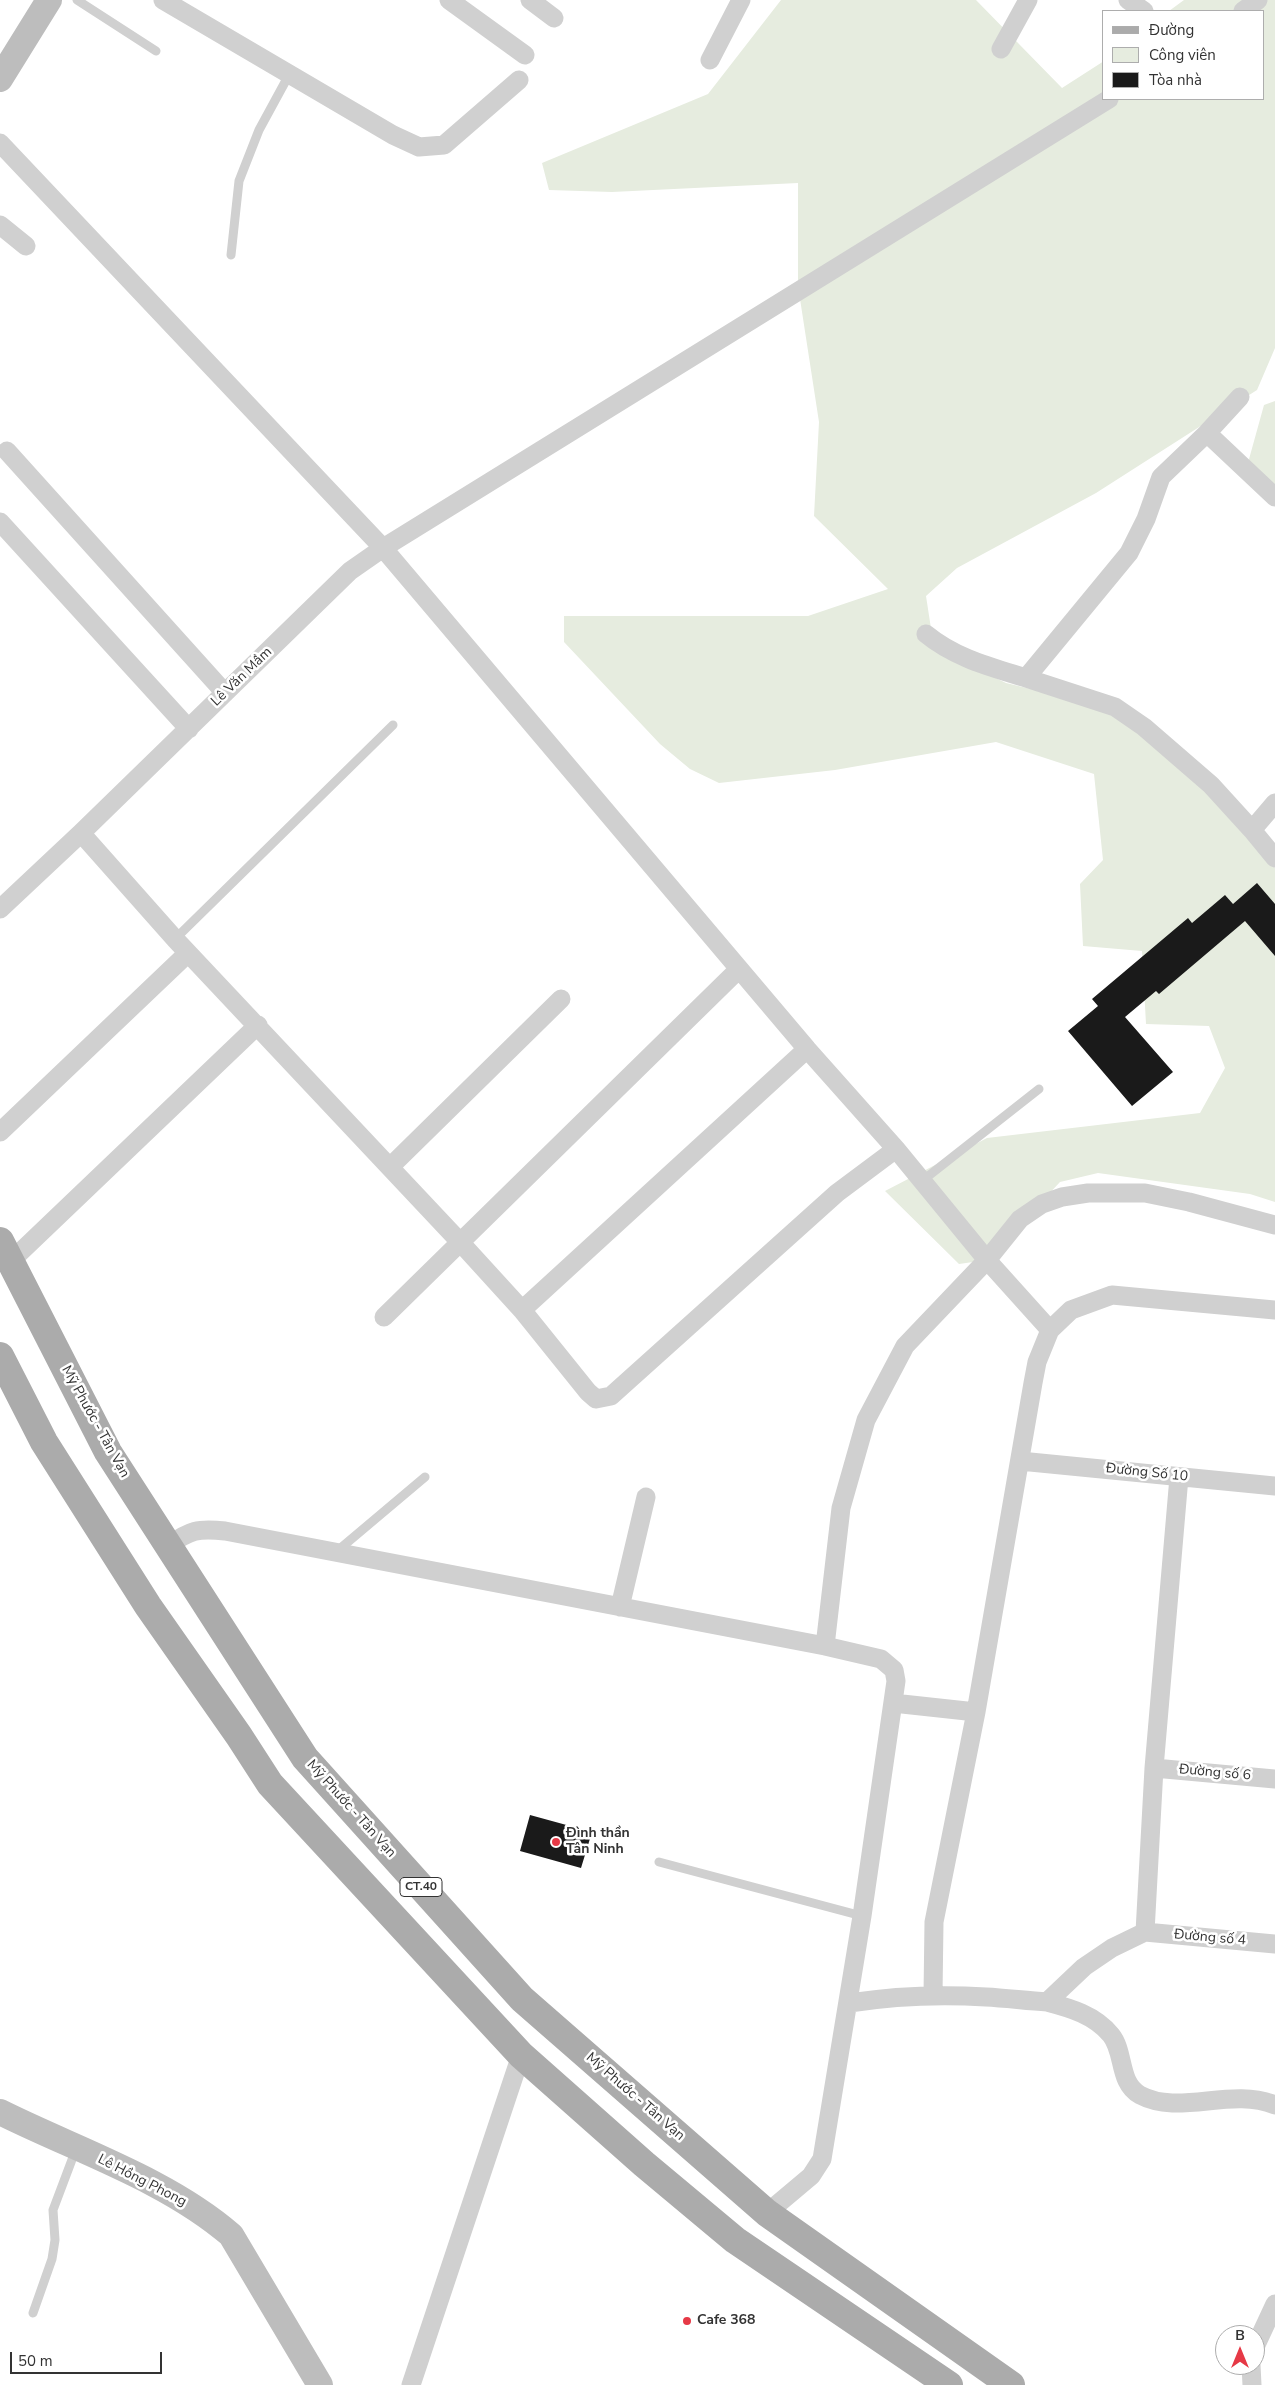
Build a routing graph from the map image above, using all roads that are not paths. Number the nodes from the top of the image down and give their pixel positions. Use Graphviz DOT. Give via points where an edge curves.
graph roads {
  1 [pos="49,0"];
  2 [pos="77,0"];
  3 [pos="164,0"];
  4 [pos="449,0"];
  5 [pos="530,0"];
  6 [pos="741,0"];
  7 [pos="1028,0"];
  8 [pos="1128,0"];
  9 [pos="1258,0"];
  10 [pos="1143,10"];
  11 [pos="1243,10"];
  12 [pos="554,18"];
  13 [pos="1001,49"];
  14 [pos="156,51"];
  15 [pos="525,55"];
  16 [pos="710,60"];
  17 [pos="290,73"];
  18 [pos="0,79"];
  19 [pos="519,80"];
  20 [pos="1107,100"];
  21 [pos="0,143"];
  22 [pos="0,225"];
  23 [pos="26,246"];
  24 [pos="231,255"];
  25 [pos="1240,397"];
  26 [pos="1207,433"];
  27 [pos="7,451"];
  28 [pos="1275,497"];
  29 [pos="0,522"];
  30 [pos="383,548"];
  31 [pos="926,634"];
  32 [pos="1026,678"];
  33 [pos="225,693"];
  34 [pos="393,725"];
  35 [pos="188,729"];
  36 [pos="1275,803"];
  37 [pos="1252,830"];
  38 [pos="81,833"];
  39 [pos="1275,858"];
  40 [pos="0,909"];
  41 [pos="182,946"];
  42 [pos="739,969"];
  43 [pos="560,999"];
  44 [pos="258,1025"];
  45 [pos="807,1049"];
  46 [pos="1040,1089"];
  47 [pos="0,1132"];
  48 [pos="896,1149"];
  49 [pos="391,1166"];
  50 [pos="922,1181"];
  51 [pos="1275,1225"];
  52 [pos="460,1242"];
  53 [pos="5,1251"];
  54 [pos="987,1260"];
  55 [pos="522,1310"];
  56 [pos="1275,1310"];
  57 [pos="384,1317"];
  58 [pos="1050,1330"];
  59 [pos="0,1356"];
  60 [pos="1020,1461"];
  61 [pos="425,1477"];
  62 [pos="1179,1477"];
  63 [pos="1275,1486"];
  64 [pos="646,1497"];
  65 [pos="168,1546"];
  66 [pos="336,1552"];
  67 [pos="620,1607"];
  68 [pos="825,1646"];
  69 [pos="893,1703"];
  70 [pos="976,1712"];
  71 [pos="1154,1768"];
  72 [pos="1275,1779"];
  73 [pos="660,1862"];
  74 [pos="862,1916"];
  75 [pos="1145,1932"];
  76 [pos="1275,1944"];
  77 [pos="932,1995"];
  78 [pos="1047,2002"];
  79 [pos="849,2003"];
  80 [pos="521,2054"];
  81 [pos="1275,2105"];
  82 [pos="0,2112"];
  83 [pos="77,2148"];
  84 [pos="767,2213"];
  85 [pos="1275,2304"];
  86 [pos="33,2313"];
  87 [pos="1265,2325"];
  88 [pos="320,2385"];
  89 [pos="411,2385"];
  90 [pos="949,2385"];
  91 [pos="1011,2385"];
  1 -- 18 [label="main road"];
  2 -- 14 [label="lane"];
  3 -- 17 [label="street"];
  4 -- 15 [label="street"];
  5 -- 12 [label="street"];
  6 -- 16 [label="street"];
  7 -- 13 [label="street"];
  8 -- 10 [label="street"];
  9 -- 11 [label="street"];
  17 -- 19 [label="street" via="393,135 419,147 444,145"];
  17 -- 24 [label="lane" via="259,130 239,181"];
  20 -- 30 [label="street, Lê Văn Mầm"];
  21 -- 30 [label="street"];
  22 -- 23 [label="street"];
  25 -- 26 [label="street"];
  26 -- 28 [label="street"];
  26 -- 32 [label="street" via="1161,477 1129,553"];
  27 -- 33 [label="street"];
  29 -- 35 [label="street"];
  30 -- 33 [label="street, Lê Văn Mầm" via="350,571"];
  30 -- 42 [label="street"];
  31 -- 32 [label="street" via="942,647 977,663"];
  32 -- 37 [label="street" via="1115,707 1144,727 1211,785"];
  33 -- 35 [label="street, Lê Văn Mầm"];
  34 -- 41 [label="lane"];
  35 -- 38 [label="street, Lê Văn Mầm"];
  36 -- 37 [label="street"];
  37 -- 39 [label="street"];
  38 -- 40 [label="street, Lê Văn Mầm"];
  38 -- 41 [label="street"];
  41 -- 44 [label="street"];
  41 -- 47 [label="street"];
  42 -- 45 [label="street"];
  42 -- 52 [label="street"];
  43 -- 49 [label="street"];
  44 -- 49 [label="street"];
  44 -- 53 [label="street"];
  45 -- 48 [label="street"];
  45 -- 55 [label="street"];
  46 -- 50 [label="lane"];
  48 -- 50 [label="street"];
  48 -- 55 [label="street" via="837,1193 612,1396 596,1399 588,1392"];
  49 -- 52 [label="street"];
  50 -- 54 [label="street"];
  51 -- 54 [label="street" via="1145,1193 1088,1193 1042,1204 1020,1219"];
  52 -- 55 [label="street"];
  52 -- 57 [label="street"];
  53 -- 65 [label="main road, Mỹ Phước - Tân Vạn / CT.40" via="108,1452"];
  54 -- 58 [label="street"];
  54 -- 68 [label="street" via="905,1346 866,1420 841,1508"];
  56 -- 58 [label="street" via="1112,1295 1071,1310"];
  58 -- 60 [label="street" via="1033,1382"];
  59 -- 80 [label="main road, CT.40" via="54,1458 148,1606 270,1784"];
  60 -- 62 [label="street, Đường Số 10"];
  60 -- 70 [label="street"];
  61 -- 66 [label="lane"];
  62 -- 63 [label="street, Đường Số 10"];
  62 -- 71 [label="street"];
  64 -- 67 [label="street"];
  65 -- 66 [label="street" via="188,1532 204,1529"];
  65 -- 84 [label="main road, Mỹ Phước - Tân Vạn / CT.40" via="305,1758 331,1787 522,1999"];
  66 -- 67 [label="street"];
  67 -- 68 [label="street"];
  68 -- 69 [label="street" via="881,1659 894,1670"];
  69 -- 70 [label="street"];
  69 -- 74 [label="street"];
  70 -- 77 [label="street" via="934,1922"];
  71 -- 72 [label="street, Đường số 6"];
  71 -- 75 [label="street"];
  73 -- 74 [label="lane"];
  74 -- 79 [label="street"];
  75 -- 76 [label="street, Đường số 4"];
  75 -- 78 [label="street" via="1112,1948 1084,1967"];
  77 -- 78 [label="street"];
  77 -- 79 [label="street"];
  78 -- 81 [label="street" via="1092,2018 1112,2036 1128,2085 1149,2099 1183,2103 1244,2097"];
  79 -- 84 [label="street" via="822,2159 811,2176"];
  80 -- 89 [label="street"];
  80 -- 90 [label="main road, CT.40" via="657,2176 735,2240"];
  82 -- 83 [label="main road, Lê Hồng Phong"];
  83 -- 86 [label="lane" via="53,2210 55,2240 52,2259"];
  83 -- 88 [label="main road, Lê Hồng Phong" via="169,2192 211,2218 231,2235"];
  84 -- 91 [label="main road, Mỹ Phước - Tân Vạn / CT.40"];
  85 -- 87 [label="street"];
}
